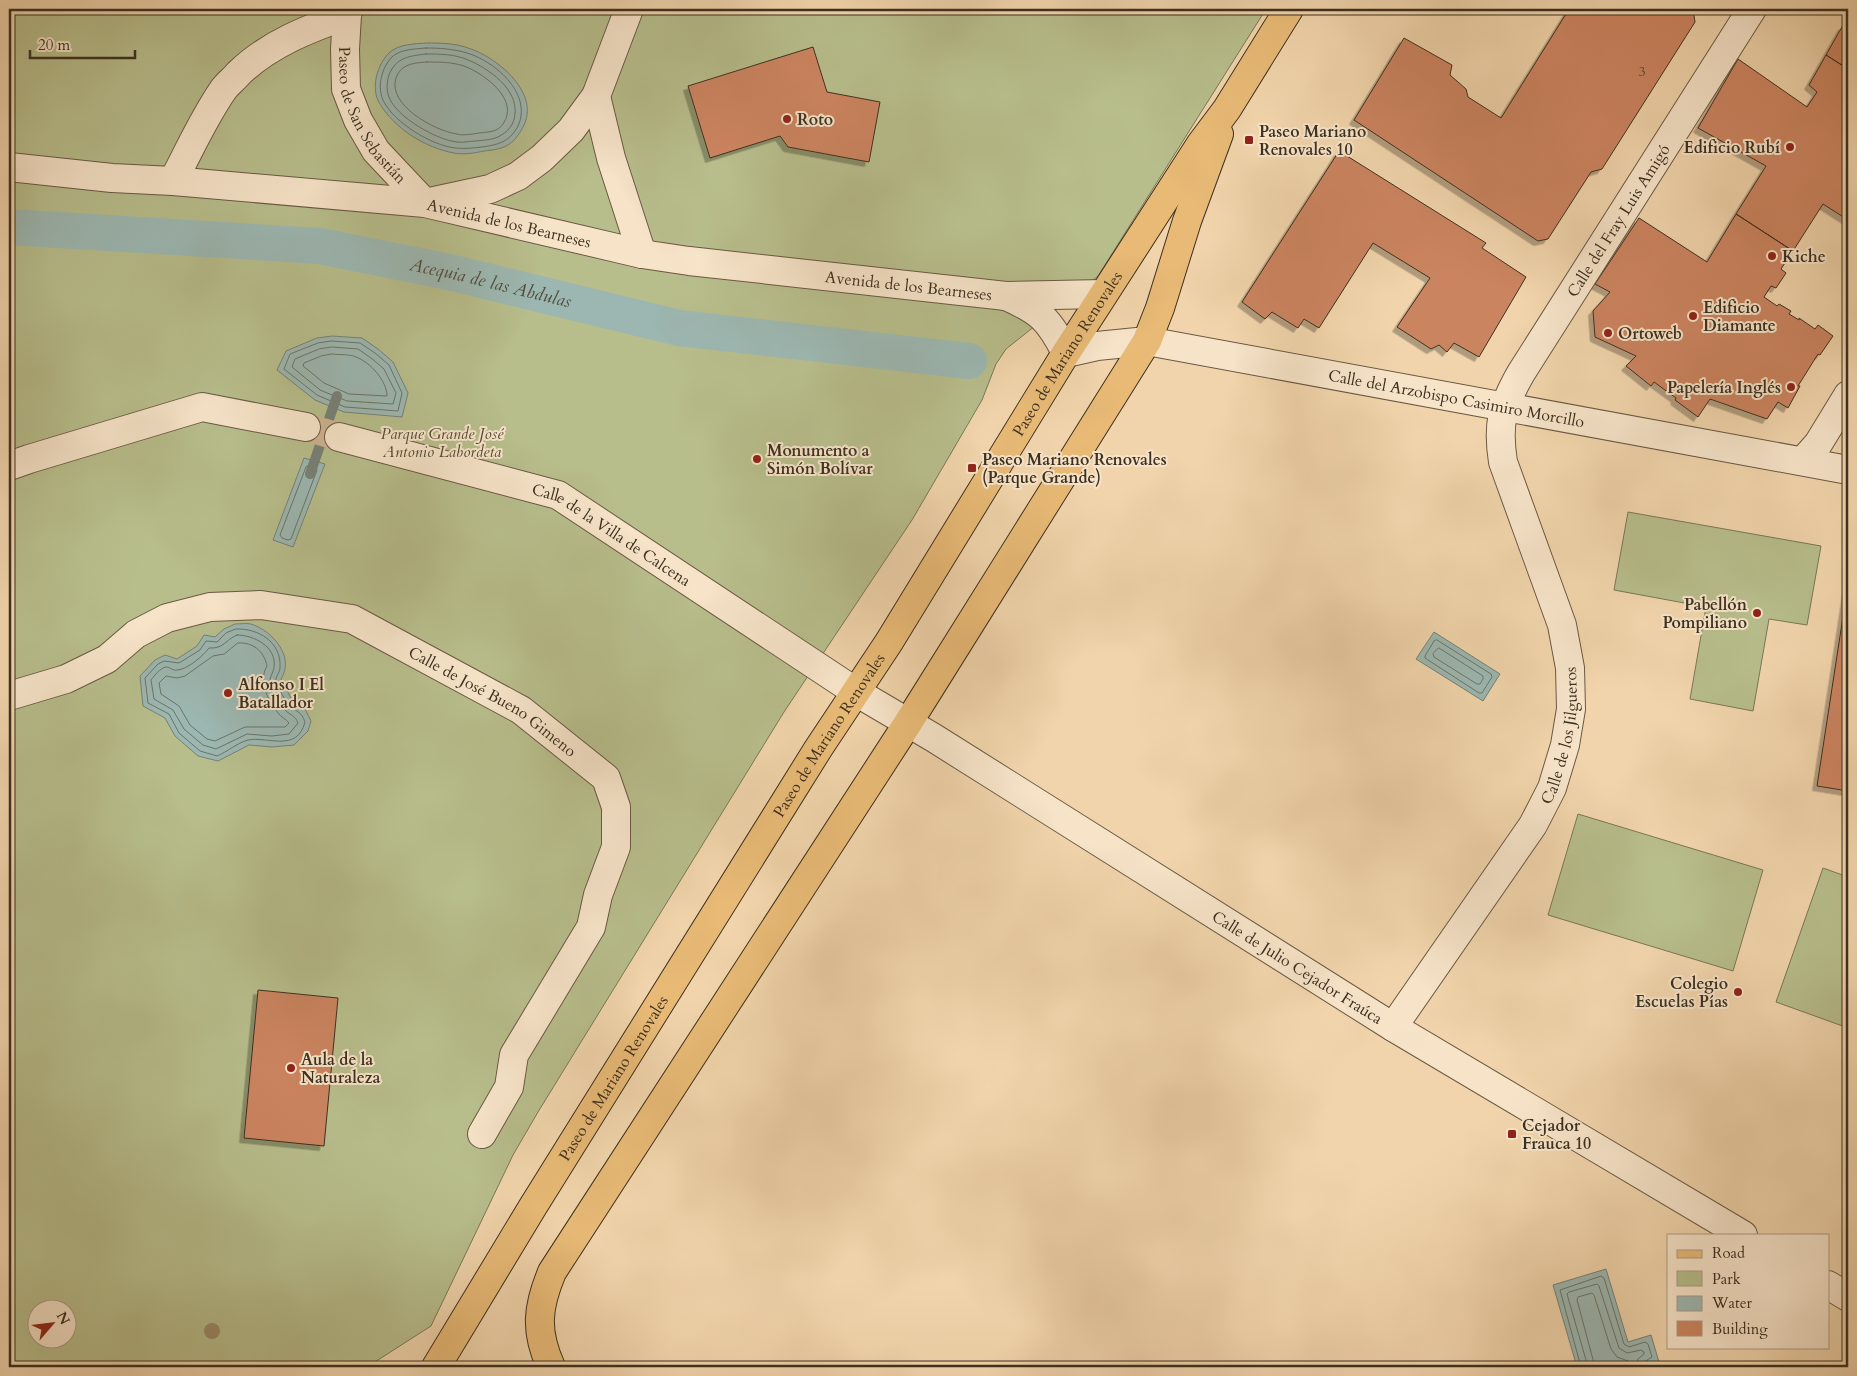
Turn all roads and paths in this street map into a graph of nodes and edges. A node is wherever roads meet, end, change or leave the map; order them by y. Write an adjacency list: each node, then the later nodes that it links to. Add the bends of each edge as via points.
1 (629, 9): 5 (street)
2 (1290, 9): 6 (main road, Paseo de Mariano Renovales)
3 (1752, 9): 16 (street, Calle del Fray Luis Amigó, via 1521,373)
4 (348, 12): 8 (street, Paseo de San Sebastián, via 289,38 252,60 224,88); 9 (street, Paseo de San Sebastián, via 344,49 346,89 358,120 376,151)
5 (596, 96): 9 (street, via 571,130 518,176 490,189); 10 (street, via 610,158)
6 (1227, 109): 11 (main road, Paseo de Mariano Renovales); 13 (main road, Paseo de Mariano Renovales)
7 (9, 167): 8 (street, Avenida de los Bearneses)
8 (173, 182): 9 (street, Avenida de los Bearneses)
9 (425, 203): 10 (street, Avenida de los Bearneses)
10 (642, 254): 12 (street, Avenida de los Bearneses)
11 (1103, 294): 12 (street, Avenida de los Bearneses); 14 (main road, Paseo de Mariano Renovales)
12 (1006, 296): 14 (street, Avenida de los Bearneses, via 1027,305 1044,318)
13 (1147, 341): 14 (street, Calle del Arzobispo Casimiro Morcillo); 16 (street, Calle del Arzobispo Casimiro Morcillo); 24 (main road, Paseo de Mariano Renovales)
14 (1066, 353): 22 (main road, Paseo de Mariano Renovales)
15 (1848, 395): 19 (street, via 1818,444)
16 (1503, 408): 19 (street, Calle del Arzobispo Casimiro Morcillo); 25 (street, Calle de los Jilgueros, via 1500,438 1504,462 1562,625 1570,676 1571,709 1565,745 1552,788 1533,825)
17 (306, 427): 20 (street, via 202,407)
18 (339, 437): 22 (street, Calle de la Villa de Calcena, via 558,495)
19 (1803, 461): 21 (street, Calle del Arzobispo Casimiro Morcillo)
20 (9, 466)
21 (1848, 470)
22 (856, 692): 24 (street, Calle de Julio Cejador Fraúca); 30 (main road, Paseo de Mariano Renovales)
23 (9, 696): 26 (street, Calle de José Bueno Gimeno, via 66,679 99,663 136,634 167,618 210,607 261,605 352,619 521,710 606,778 616,807 616,847 598,895 591,927 514,1055 509,1087)
24 (908, 723): 25 (street, Calle de Julio Cejador Fraúca); 31 (main road, Paseo de Mariano Renovales, via 552,1272 539,1314 544,1353)
25 (1393, 1027): 27 (street, Calle de Julio Cejador Fraúca)
26 (482, 1134)
27 (1741, 1234)
28 (1830, 1286): 29 (street)
29 (1848, 1297)
30 (436, 1367)
31 (550, 1367)

